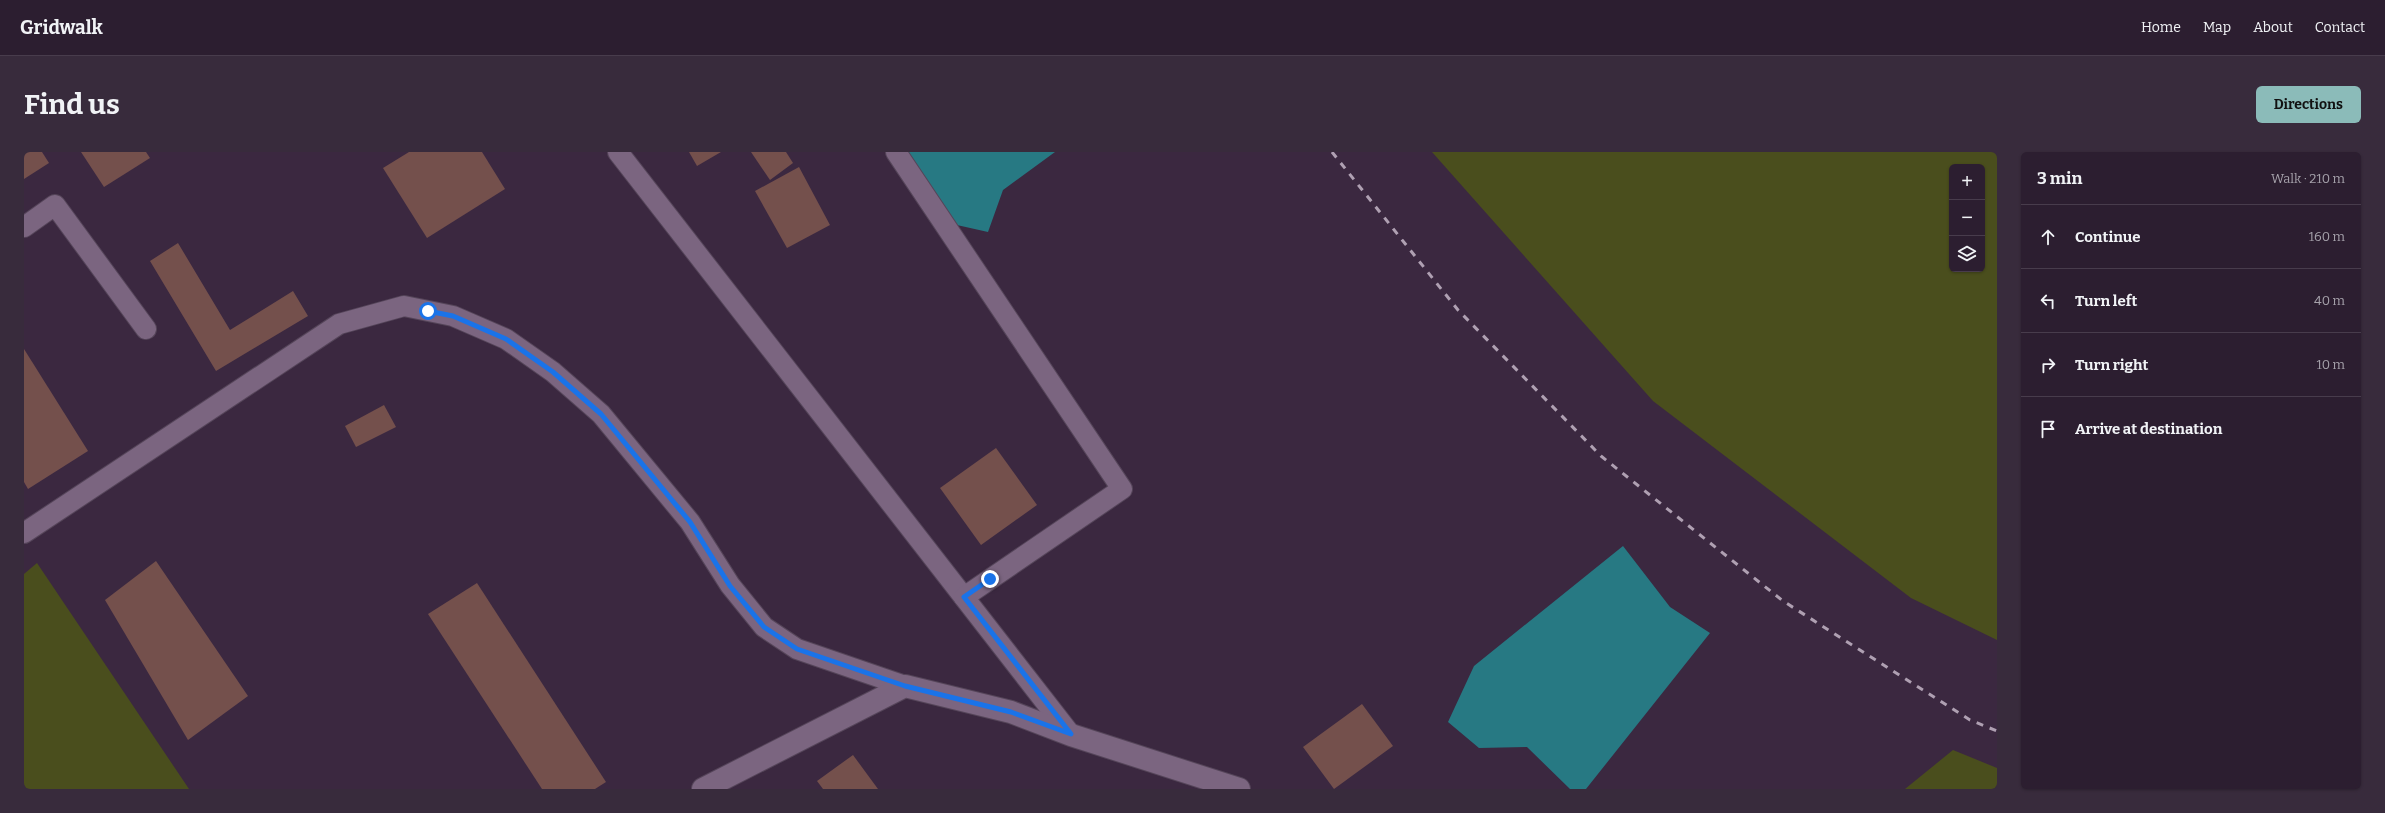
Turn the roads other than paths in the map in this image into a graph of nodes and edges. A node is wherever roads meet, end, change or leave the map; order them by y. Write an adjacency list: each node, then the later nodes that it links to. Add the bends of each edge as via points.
1 (618, 152): 6 (lane)
2 (896, 152): 6 (lane, via 1122,489)
3 (24, 227): 4 (lane, via 56,205)
4 (146, 329)
5 (24, 533): 7 (lane, via 339,324 404,306 453,316 506,339 553,372 601,414 690,522 730,586 764,627 797,649)
6 (964, 597): 8 (lane)
7 (905, 686): 8 (street, via 1011,712); 9 (street)
8 (1071, 734): 10 (street)
9 (703, 789)
10 (1239, 789)

